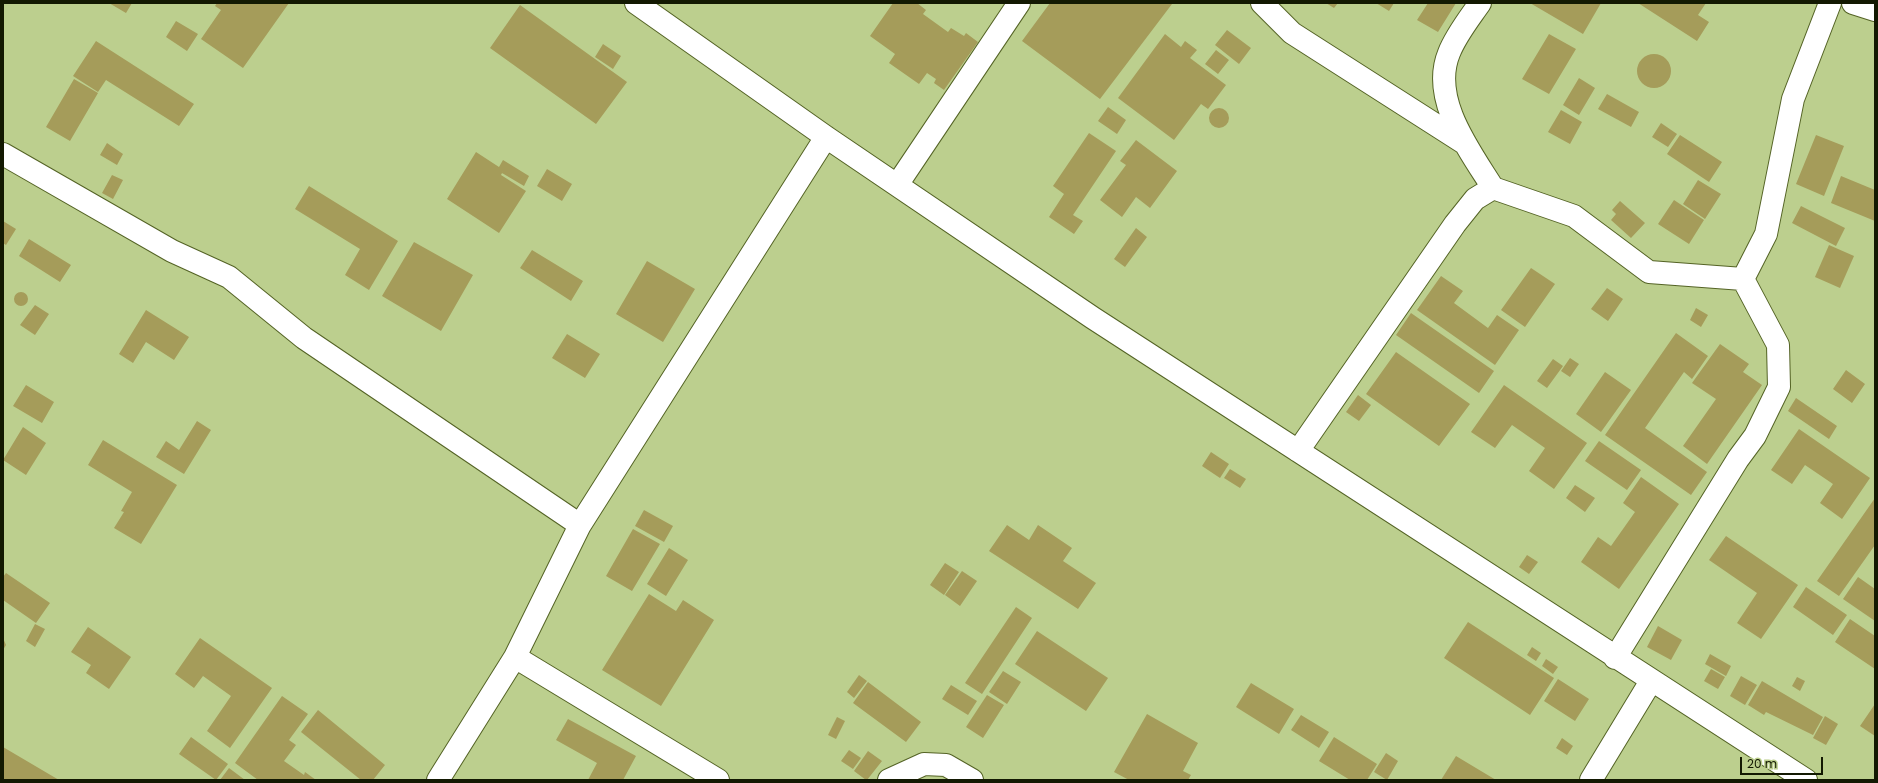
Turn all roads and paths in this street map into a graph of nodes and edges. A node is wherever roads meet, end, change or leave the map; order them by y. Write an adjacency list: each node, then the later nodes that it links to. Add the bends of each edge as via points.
1 (636, 3): 8 (street)
2 (1019, 3): 11 (street)
3 (1262, 3): 9 (street, via 1292,33)
4 (1480, 3): 9 (street, via 1449,53 1444,75 1449,108)
5 (1830, 3): 13 (street, via 1793,99 1766,234)
6 (1853, 3): 7 (street)
7 (1875, 10)
8 (826, 137): 11 (street); 15 (street)
9 (1464, 143): 12 (street)
10 (3, 154): 15 (street, via 172,250 229,277 304,338)
11 (897, 185): 14 (street, via 1093,318)
12 (1493, 188): 13 (street, via 1574,216 1649,272); 14 (street, via 1475,199 1455,224)
13 (1743, 279): 17 (street, via 1778,345 1780,387 1755,436 1738,459)
14 (1298, 451): 17 (street)
15 (580, 525): 16 (street)
16 (515, 657): 19 (street); 20 (street)
17 (1615, 658): 18 (street)
18 (1651, 681): 23 (street); 24 (street)
19 (438, 780)
20 (718, 780)
21 (890, 780): 22 (street, via 924,764 946,765)
22 (972, 780)
23 (1591, 780)
24 (1806, 780)

